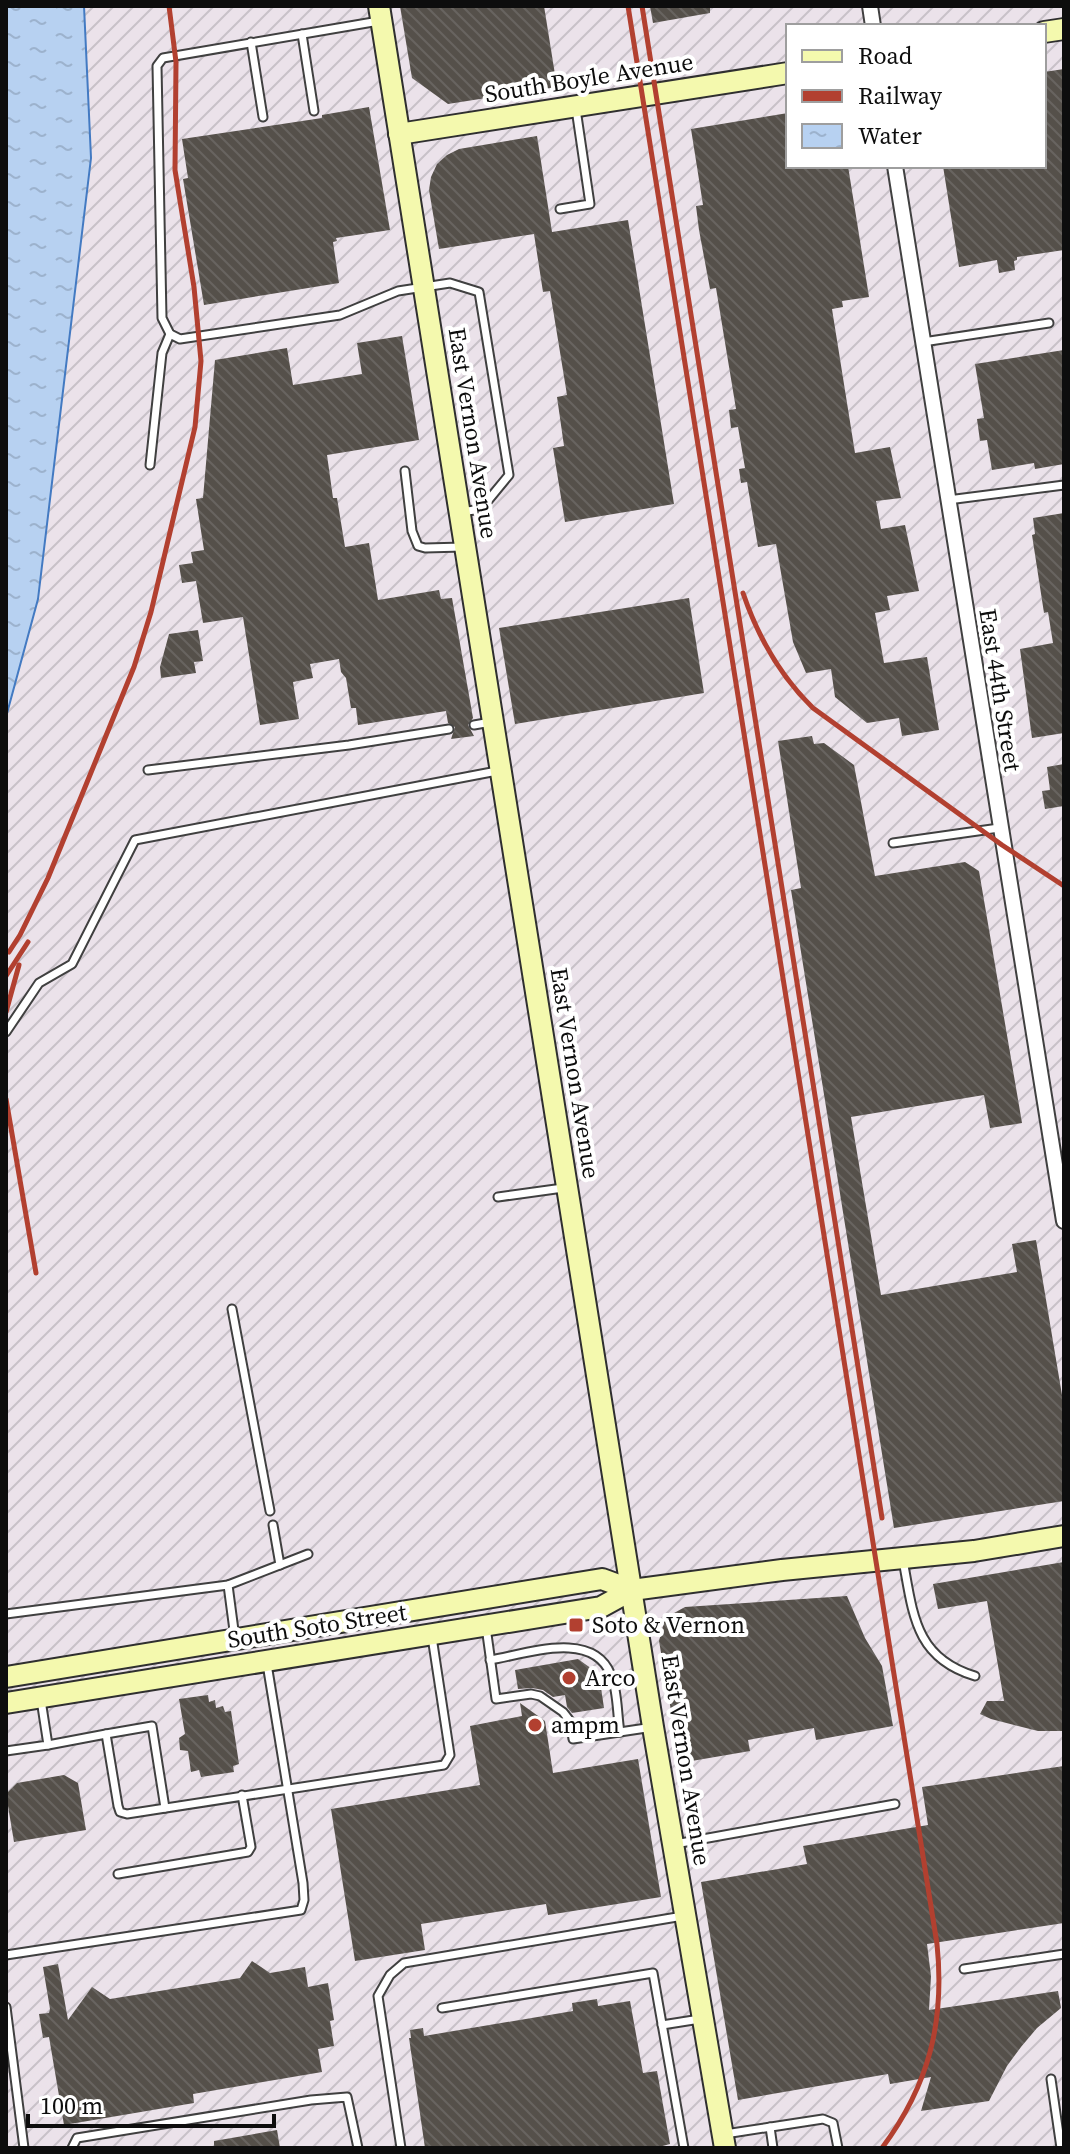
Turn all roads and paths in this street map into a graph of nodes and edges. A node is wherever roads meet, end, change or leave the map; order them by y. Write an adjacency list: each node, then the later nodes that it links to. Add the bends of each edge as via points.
1 (380, 13): 2 (lane); 8 (street, East Vernon Avenue)
2 (302, 34): 3 (lane); 6 (lane)
3 (251, 42): 7 (lane); 13 (lane, via 163,58 157,66 162,318)
4 (786, 73): 5 (street, South Boyle Avenue)
5 (576, 106): 8 (street, South Boyle Avenue); 10 (lane, via 590,204)
6 (314, 111)
7 (263, 117)
8 (399, 134): 11 (street, East Vernon Avenue)
9 (895, 168): 14 (street, East 44th Street)
10 (560, 209)
11 (423, 288): 13 (lane, via 398,291 340,315 180,339); 19 (street, East Vernon Avenue); 19 (lane, via 450,283 479,292 490,353 509,475 481,509)
12 (1049, 323): 14 (lane)
13 (170, 334): 15 (lane, via 162,353)
14 (923, 342): 18 (street, East 44th Street)
15 (150, 465)
16 (405, 471): 20 (lane, via 418,546)
17 (1064, 485): 18 (lane)
18 (948, 500): 24 (street, East 44th Street)
19 (459, 513): 20 (street, East Vernon Avenue)
20 (465, 547): 23 (street, East Vernon Avenue, via 484,723)
21 (449, 729): 22 (lane)
22 (148, 770)
23 (501, 770): 26 (lane, via 135,840 72,964 39,983); 27 (street, East Vernon Avenue)
24 (999, 828): 25 (lane); 29 (street, East 44th Street)
25 (893, 843)
26 (6, 1032)
27 (567, 1187): 28 (lane); 38 (street, East Vernon Avenue)
28 (498, 1197)
29 (1064, 1219)
30 (232, 1309): 31 (lane)
31 (270, 1511)
32 (273, 1525): 36 (lane)
33 (1064, 1536): 35 (street, South Soto Street)
34 (308, 1554): 36 (lane)
35 (902, 1558): 38 (street, South Soto Street); 46 (lane, via 913,1618 924,1642 954,1670)
36 (280, 1565): 37 (lane)
37 (228, 1585): 39 (lane); 43 (lane)
38 (632, 1590): 40 (street, South Soto Street, via 601,1607); 41 (street, South Soto Street, via 602,1579); 50 (street, East Vernon Avenue)
39 (6, 1614)
40 (486, 1625): 42 (street, South Soto Street); 44 (lane)
41 (263, 1634): 43 (street, South Soto Street); 45 (street)
42 (431, 1634): 45 (street, South Soto Street); 55 (lane, via 450,1755 444,1765)
43 (236, 1639): 47 (street, South Soto Street)
44 (490, 1660): 51 (lane, via 496,1699 540,1696 570,1721 573,1739); 51 (lane, via 583,1649 611,1675)
45 (266, 1662): 48 (street, South Soto Street); 55 (lane)
46 (975, 1676)
47 (6, 1677)
48 (40, 1698): 49 (street, South Soto Street); 53 (lane)
49 (6, 1703)
50 (653, 1727): 51 (lane); 59 (street, East Vernon Avenue)
51 (620, 1732)
52 (106, 1734): 53 (lane); 58 (lane, via 120,1812); 58 (lane, via 152,1726)
53 (48, 1745): 54 (lane)
54 (6, 1751)
55 (287, 1788): 56 (lane); 63 (lane, via 303,1883 301,1910)
56 (242, 1795): 58 (lane); 60 (lane, via 248,1852)
57 (895, 1804): 59 (lane)
58 (165, 1808)
59 (673, 1845): 61 (street, East Vernon Avenue)
60 (118, 1874)
61 (685, 1915): 67 (street, East Vernon Avenue); 75 (lane, via 404,1963 378,1996)
62 (1064, 1954): 64 (lane)
63 (6, 1955)
64 (964, 1969)
65 (6, 2007): 72 (lane)
66 (442, 2008): 68 (lane, via 653,1973)
67 (703, 2018): 68 (lane); 71 (street, East Vernon Avenue)
68 (662, 2025): 76 (lane)
69 (1051, 2079): 79 (lane)
70 (770, 2127): 71 (lane); 77 (lane); 78 (lane, via 823,2119 833,2123)
71 (724, 2141)
72 (24, 2148)
73 (72, 2148): 74 (lane, via 77,2138 347,2097)
74 (358, 2148)
75 (401, 2148)
76 (684, 2148)
77 (773, 2148)
78 (838, 2148)
79 (1061, 2148)

